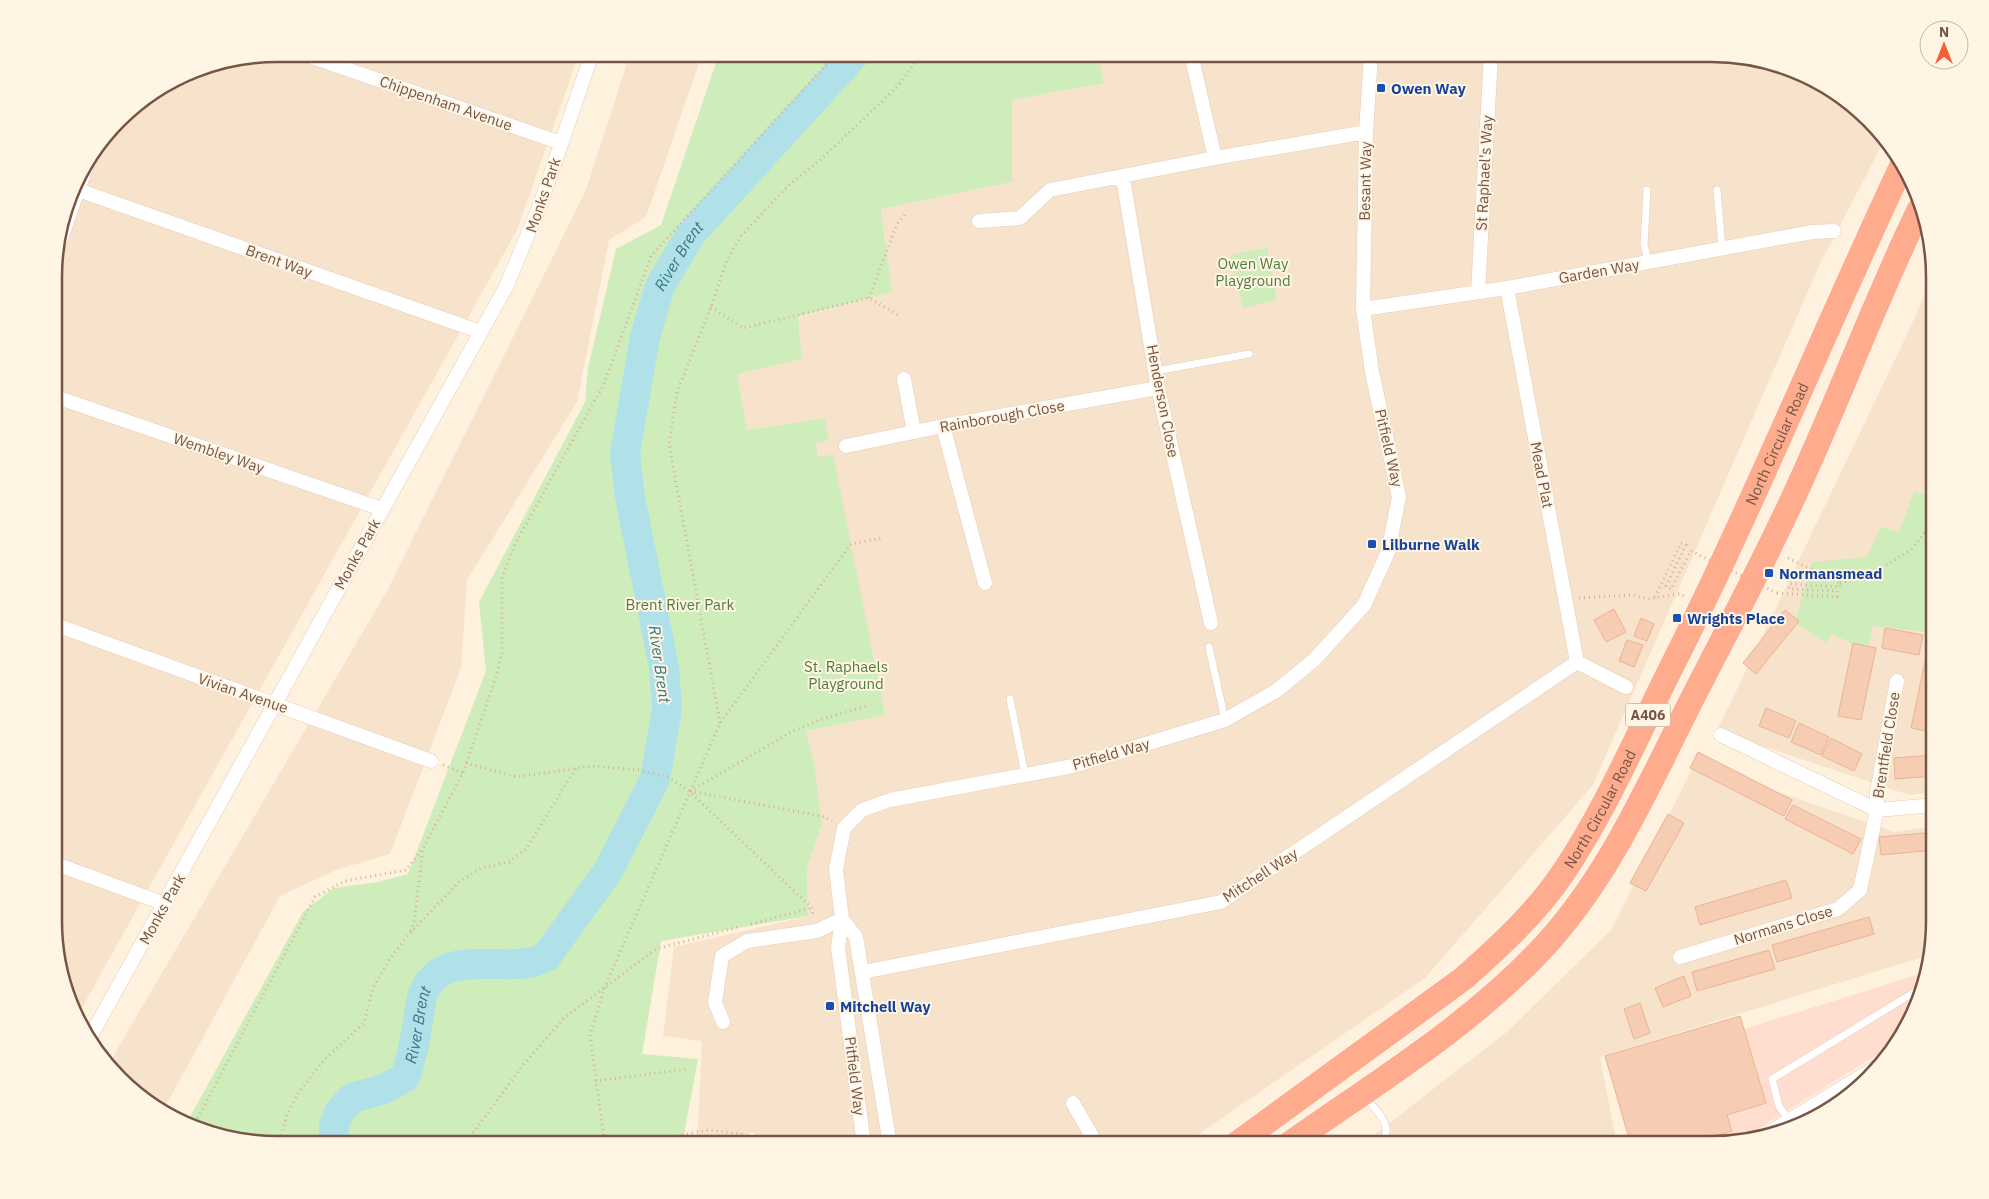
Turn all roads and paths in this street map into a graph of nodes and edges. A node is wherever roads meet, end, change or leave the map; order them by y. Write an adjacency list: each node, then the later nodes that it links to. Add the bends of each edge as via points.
1 (326, 62): 9 (street, Chippenham Avenue)
2 (589, 62): 9 (street, Monks Park)
3 (829, 62): 59 (path, via 651,256 604,384 515,544 502,576 502,653)
4 (915, 62): 25 (path, via 898,86 788,186 742,236 727,260)
5 (1193, 62): 10 (street)
6 (1370, 62): 8 (street, Besant Way)
7 (1491, 62): 23 (street, St Raphael's Way)
8 (1366, 132): 10 (street); 26 (street, Besant Way)
9 (561, 143): 28 (street, Monks Park, via 526,244)
10 (1215, 158): 12 (street)
11 (1899, 173): 94 (highway, North Circular Road / A406, via 1703,605 1605,803 1562,875 1523,922 1464,978)
12 (1123, 178): 18 (street, via 1050,190 1020,218); 30 (street, Henderson Close)
13 (1647, 190): 21 (lane, via 1644,244)
14 (1717, 190): 20 (lane)
15 (81, 191): 28 (street, Brent Way)
16 (907, 212): 24 (path, via 897,224)
17 (1917, 215): 81 (highway, A406, via 1787,512 1648,788 1599,876 1536,955 1493,996)
18 (979, 221)
19 (1834, 231): 20 (street, Garden Way)
20 (1722, 248): 21 (street, Garden Way)
21 (1648, 262): 22 (street, Garden Way)
22 (1507, 288): 23 (street, Garden Way); 45 (street, Mead Plat)
23 (1478, 292): 26 (street, Garden Way)
24 (868, 298): 25 (path, via 743,328); 27 (path)
25 (711, 307): 56 (path, via 677,392 669,444)
26 (1363, 309): 55 (street, Pitfield Way, via 1372,372 1399,496 1388,552 1364,605 1314,660 1276,691)
27 (900, 316)
28 (481, 332): 37 (street, Monks Park)
29 (1248, 354): 30 (lane)
30 (1156, 371): 32 (street, Henderson Close)
31 (904, 379): 35 (street)
32 (1158, 388): 34 (street, Rainborough Close); 46 (street, Henderson Close)
33 (62, 399): 37 (street, Wembley Way)
34 (943, 426): 35 (street, Rainborough Close); 41 (street)
35 (914, 432): 36 (street, Rainborough Close)
36 (846, 446)
37 (382, 508): 53 (street, Monks Park)
38 (1927, 530): 42 (path, via 1911,550 1866,577)
39 (883, 538): 56 (path, via 851,544)
40 (1784, 556): 42 (path)
41 (985, 583)
42 (1840, 583): 44 (path, bridge, via 1840,587 1790,584 1789,589 1837,591 1837,598 1777,593 1691,551 1671,589 1666,586 1686,545 1681,543)
43 (1685, 597): 44 (path, via 1679,594)
44 (1655, 598): 45 (path, via 1632,595)
45 (1566, 599): 49 (street, Mead Plat)
46 (1211, 623)
47 (62, 627): 53 (street, Vivian Avenue)
48 (1209, 646): 55 (lane)
49 (1577, 662): 51 (street); 73 (street, Mitchell Way, via 1221,902)
50 (1897, 680): 65 (street, Brentfield Close, via 1877,792)
51 (1626, 687)
52 (1010, 699): 62 (lane)
53 (275, 704): 58 (street, Vivian Avenue); 69 (street, Monks Park)
54 (867, 706): 63 (path, via 795,730)
55 (1225, 720): 62 (street, Pitfield Way, via 1074,766)
56 (720, 724): 63 (path)
57 (1721, 736): 65 (street)
58 (431, 761): 61 (path)
59 (466, 763): 60 (path, via 516,777); 61 (path)
60 (576, 768): 63 (path, via 592,766 645,772 668,777); 71 (path, via 526,849 509,862 481,868 459,882)
61 (463, 772): 67 (path)
62 (1025, 775): 66 (street, Pitfield Way, via 890,800 862,810)
63 (689, 791): 66 (path, via 825,817); 74 (path); 74 (path, via 812,908 656,949)
64 (1927, 806): 65 (street)
65 (1877, 810): 72 (street, Normans Close, via 1860,890 1838,909)
66 (844, 828): 70 (street, Pitfield Way, via 836,869)
67 (423, 848): 71 (path, via 414,923); 83 (path, via 406,870 345,881 315,897)
68 (62, 866): 69 (street)
69 (165, 904): 77 (street, Monks Park)
70 (842, 920): 73 (street, Pitfield Way, via 856,937); 76 (street, via 817,931 747,941 722,956 714,1002); 91 (street, Pitfield Way, via 838,947)
71 (409, 934): 86 (path, via 373,988 364,1023 325,1059 299,1092 287,1114)
72 (1680, 957)
73 (863, 972): 92 (street, Pitfield Way)
74 (604, 990): 80 (path, via 590,1035); 87 (path, via 564,1018 524,1064)
75 (1915, 992): 85 (lane, via 1772,1079 1779,1106)
76 (723, 1022)
77 (93, 1032)
78 (688, 1069): 80 (path)
79 (1858, 1079): 84 (street)
80 (596, 1081): 88 (path)
81 (1362, 1092): 95 (highway, A406); 96 (lane, via 1383,1119)
82 (1073, 1103): 93 (street)
83 (196, 1121)
84 (1792, 1121)
85 (1790, 1122)
86 (281, 1136)
87 (471, 1136)
88 (604, 1136)
89 (677, 1136): 90 (path, via 709,1130)
90 (752, 1136)
91 (863, 1136)
92 (889, 1136)
93 (1089, 1136)
94 (1247, 1136)
95 (1301, 1136)
96 (1386, 1136)

